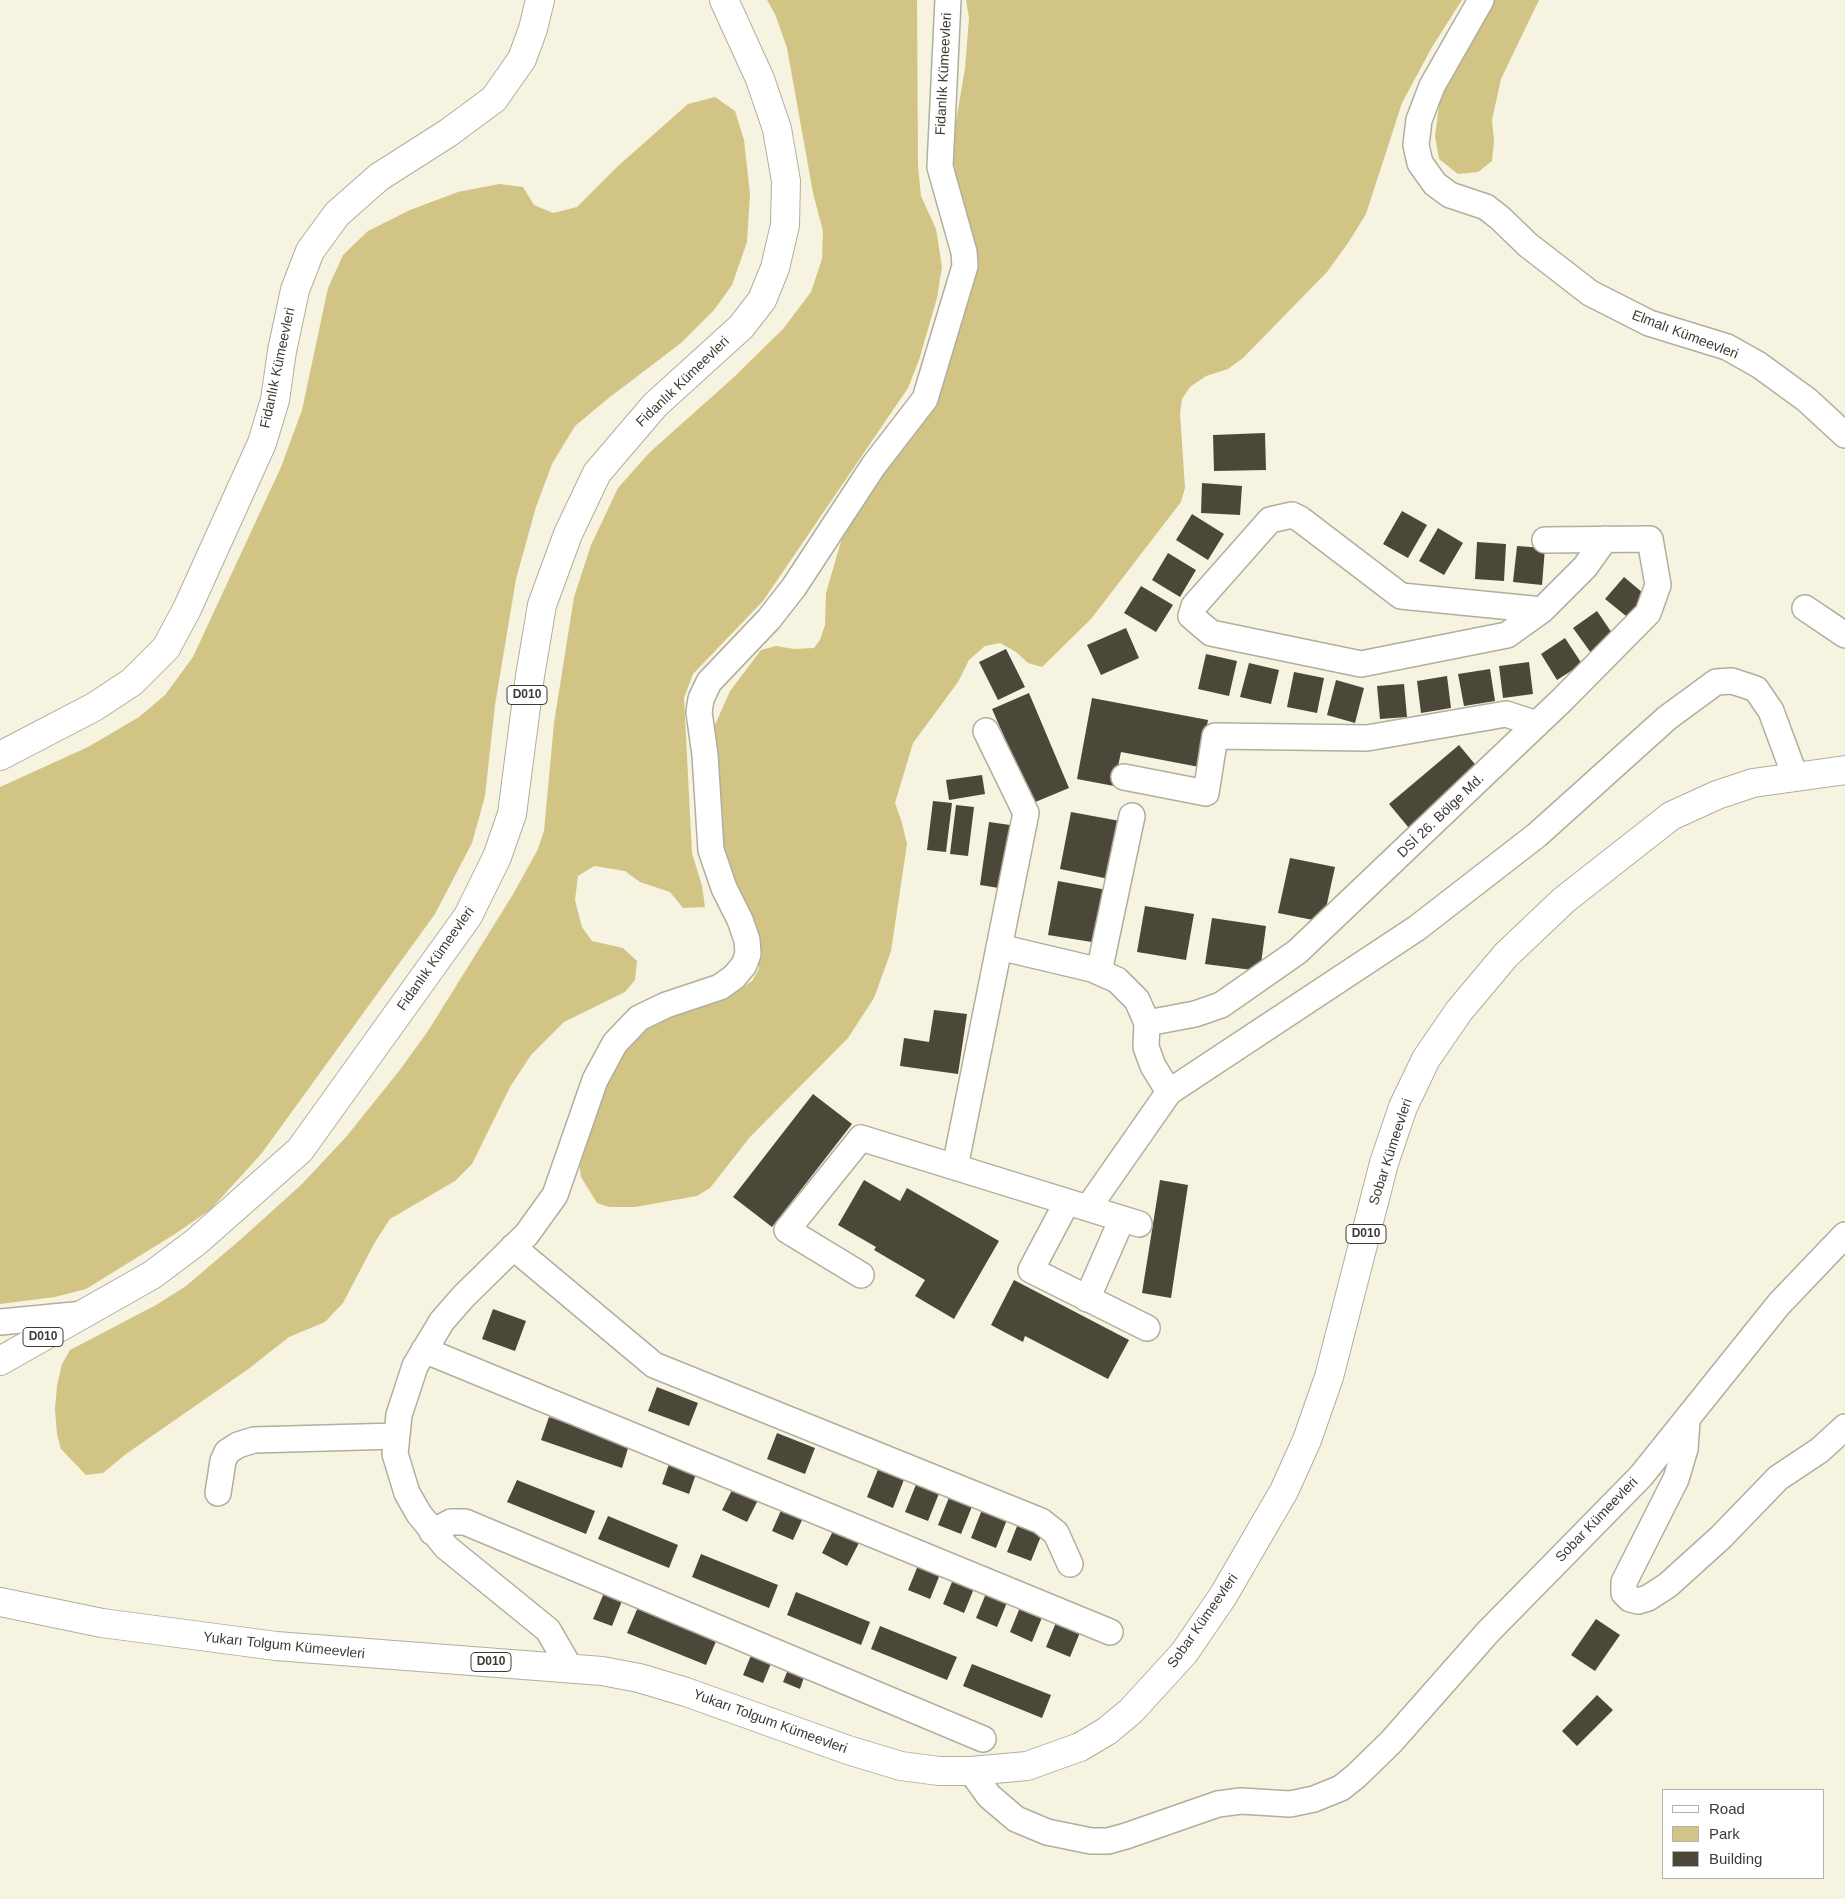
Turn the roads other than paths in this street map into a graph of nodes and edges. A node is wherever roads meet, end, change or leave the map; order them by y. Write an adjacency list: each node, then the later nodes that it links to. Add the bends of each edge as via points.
1 (540, 0): 13 (main road, Fidanlık Kümeevleri, via 522,59 494,99 448,134 379,177 337,214 310,251 295,290 275,400 262,443 166,648 132,682 94,708)
2 (724, 0): 28 (main road, Fidanlık Kümeevleri / D010, via 760,79 777,129 786,181 785,225 775,268 762,300 741,327 655,405 597,473 568,534 542,605 512,814 497,856 468,916 300,1150 196,1242 152,1275)
3 (948, 0): 25 (street, Fidanlık Kümeevleri, via 940,167 965,266 925,398 874,465 794,587 769,619 709,682 701,699 699,712 706,755 711,850 724,888 740,920 748,954 734,977 720,987 639,1018 615,1043 595,1080 555,1195)
4 (1482, 0): 5 (street, Elmalı Kümeevleri, via 1432,86 1419,120 1416,144 1420,164 1435,184 1450,195 1486,207 1528,245 1590,293 1649,323 1726,347 1759,365 1807,400)
5 (1845, 435)
6 (1605, 539): 7 (street); 9 (street, via 1585,568); 11 (street, DSİ 26. Bölge Md., via 1650,539 1658,585 1648,613)
7 (1545, 540)
8 (1805, 608): 10 (street)
9 (1542, 610): 9 (street, via 1507,636 1361,664 1210,633 1191,616 1194,606 1270,520 1292,515 1401,596)
10 (1845, 635)
11 (1537, 724): 16 (street, via 1506,714 1367,738 1215,736 1206,793); 20 (street, DSİ 26. Bölge Md., via 1297,952 1221,1004 1195,1014)
12 (986, 730): 18 (street, via 1026,812)
13 (0, 756)
14 (1845, 770): 15 (main road, Sobar Kümeevleri / D010)
15 (1795, 776): 21 (street, via 1770,711 1756,689 1732,681 1716,682 1667,718 1537,835 1417,928); 43 (main road, Sobar Kümeevleri / D010, via 1753,783 1716,795 1671,816 1564,900 1506,955 1459,1011 1426,1059 1403,1107 1384,1163 1329,1377 1307,1440 1284,1491 1223,1596 1184,1653 1154,1688 1107,1731 1080,1747 1027,1766)
16 (1124, 777)
17 (1132, 816): 19 (street)
18 (999, 947): 19 (street); 22 (street)
19 (1098, 972): 20 (street, via 1118,980 1137,1000)
20 (1147, 1023): 21 (street, via 1146,1047)
21 (1169, 1092): 23 (street)
22 (955, 1167): 23 (street); 26 (street, via 861,1138 787,1230)
23 (1078, 1205): 27 (street, via 1130,1221); 27 (street, via 1031,1270)
24 (1845, 1235): 33 (street, Sobar Kümeevleri, via 1779,1304)
25 (514, 1248): 31 (street, via 463,1297 442,1321); 38 (street, via 654,1365 1041,1521 1056,1533)
26 (862, 1275)
27 (1088, 1298): 30 (street)
28 (86, 1314): 29 (street); 32 (main road, D010)
29 (0, 1322)
30 (1146, 1328)
31 (424, 1350): 35 (street, via 406,1390); 40 (street)
32 (0, 1361)
33 (1687, 1421): 34 (street, via 1676,1479 1624,1582 1624,1593 1630,1600 1648,1598 1668,1585 1721,1537 1778,1478 1820,1450); 43 (street, Sobar Kümeevleri, via 1641,1476 1451,1672 1391,1742 1340,1788 1314,1799 1290,1804 1241,1801 1218,1804 1126,1836 1091,1841 1047,1832 1016,1819 989,1796)
34 (1845, 1427)
35 (396, 1436): 36 (street, via 280,1438 246,1442 227,1452); 37 (street, via 395,1454 407,1492)
36 (218, 1493)
37 (432, 1532): 41 (street, via 446,1548 548,1630); 42 (street, via 451,1522 465,1522)
38 (1070, 1564)
39 (0, 1602): 41 (main road, Yukarı Tolgum Kümeevleri / D010, via 102,1623 276,1646)
40 (1110, 1632)
41 (570, 1668): 43 (main road, Yukarı Tolgum Kümeevleri / D010, via 602,1671 667,1686 901,1766)
42 (983, 1739)
43 (971, 1771)

